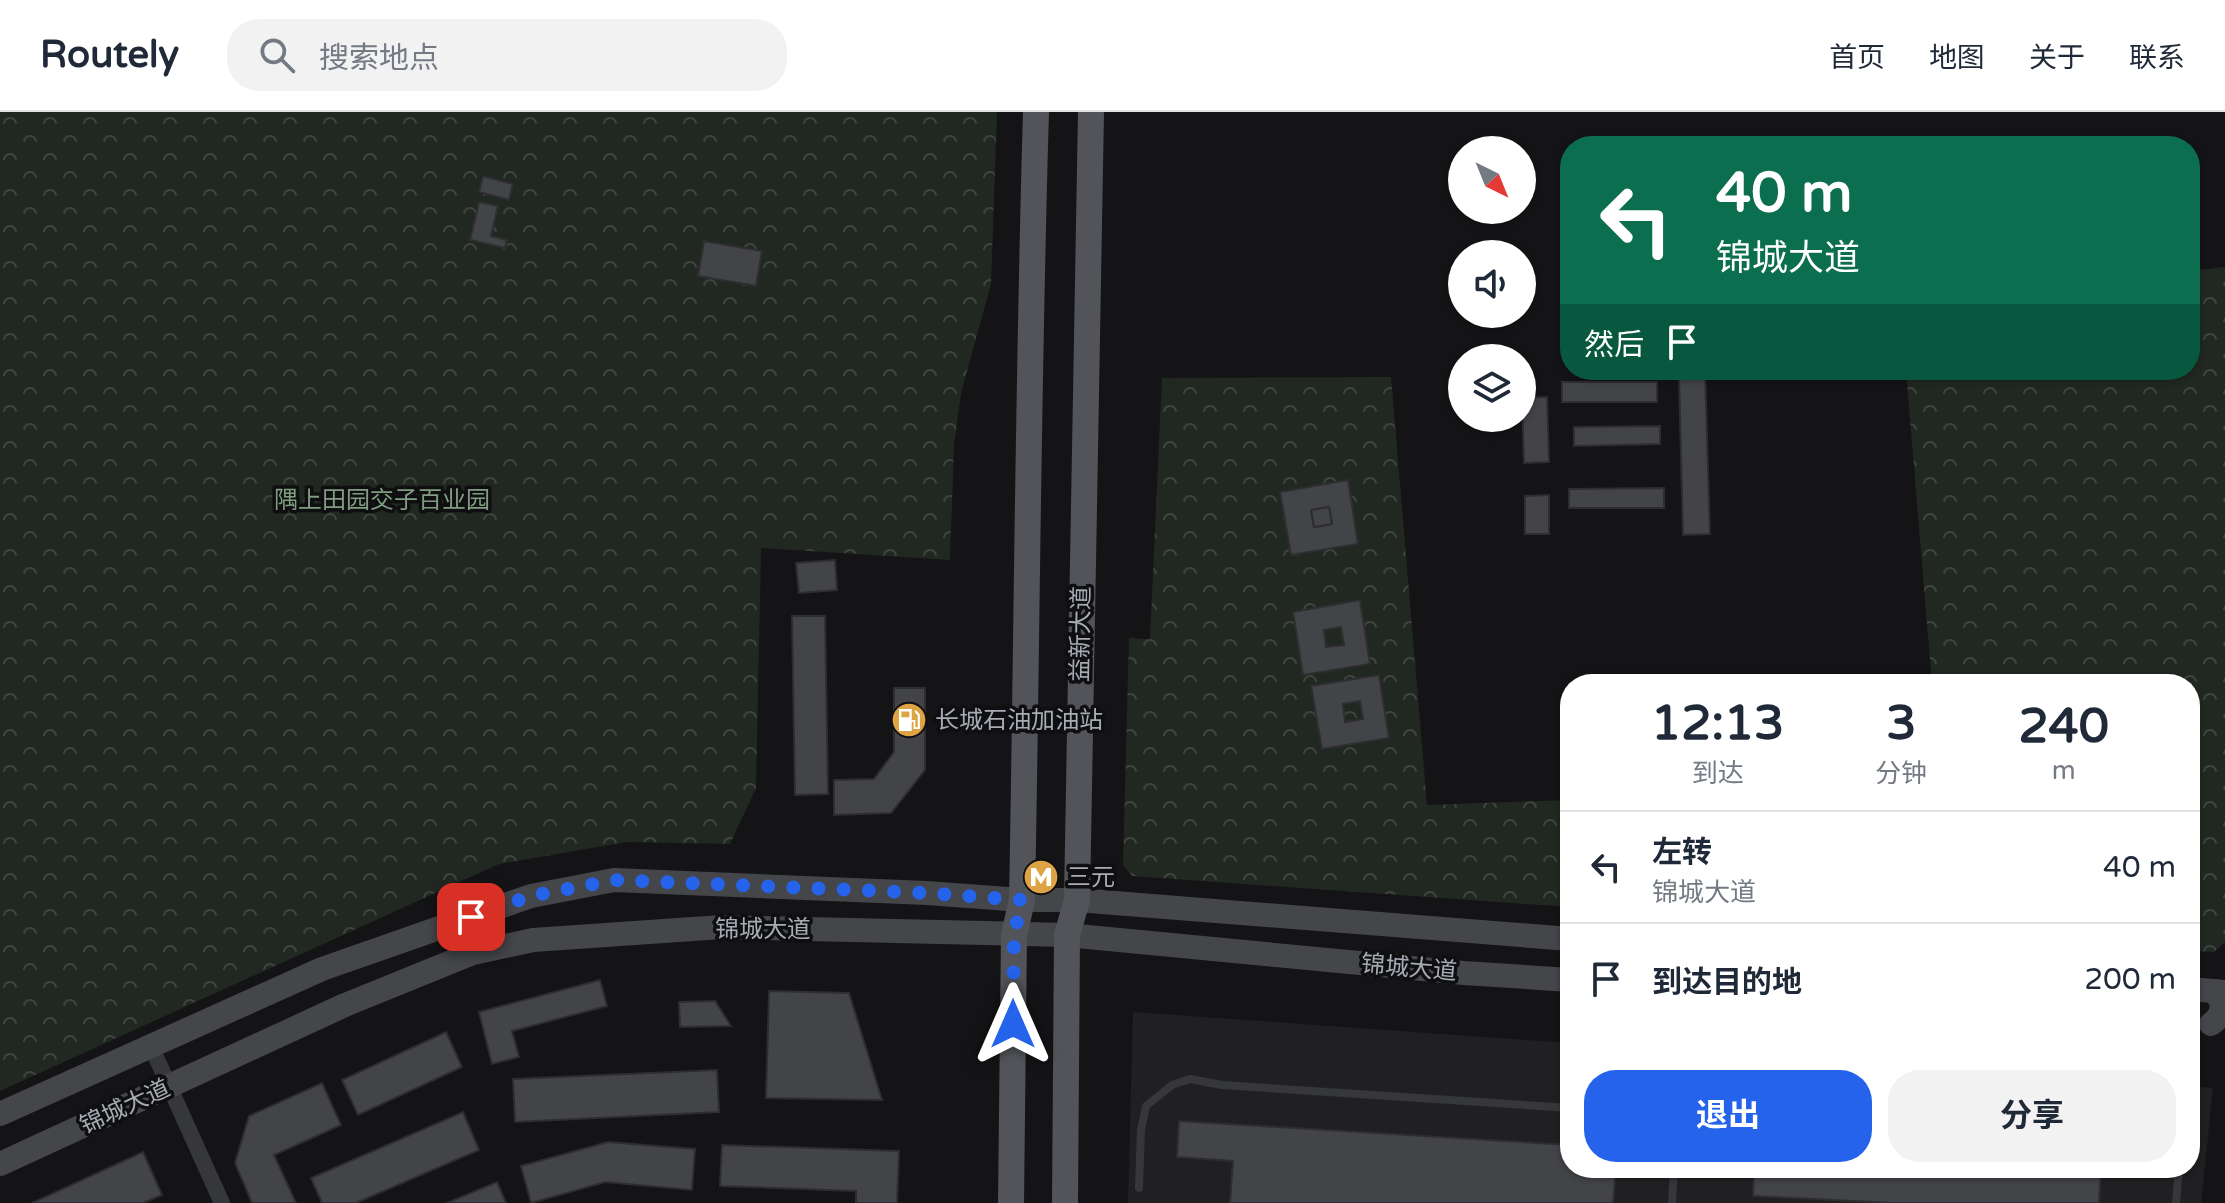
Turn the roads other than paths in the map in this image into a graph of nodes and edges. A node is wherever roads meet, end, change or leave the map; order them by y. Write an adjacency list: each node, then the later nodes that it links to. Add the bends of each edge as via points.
1 (1036, 112): 3 (main road)
2 (1091, 112): 4 (main road, 益新大道)
3 (1022, 900): 4 (main road, 锦城大道); 5 (main road); 11 (main road, 锦城大道, via 614,880 531,896 322,969)
4 (1077, 900): 6 (main road, 益新大道); 7 (main road, 锦城大道)
5 (1014, 935): 6 (main road, 锦城大道); 12 (main road, 锦城大道, via 722,927 533,940 473,953 416,976); 20 (main road)
6 (1067, 935): 8 (main road, 锦城大道); 21 (main road, 益新大道)
7 (1560, 938)
8 (1560, 979)
9 (2210, 991): 10 (main road, via 2222,1003 2222,1012)
10 (2209, 1024)
11 (151, 1046): 12 (street); 14 (main road, 锦城大道)
12 (171, 1087): 15 (main road, 锦城大道); 19 (street)
13 (1560, 1107): 18 (lane, via 1190,1079 1172,1085 1146,1106)
14 (0, 1114)
15 (0, 1164)
16 (1673, 1178): 22 (lane)
17 (2178, 1178): 23 (lane)
18 (1139, 1188)
19 (222, 1203)
20 (1011, 1203)
21 (1065, 1203)
22 (1672, 1203)
23 (2176, 1203)

